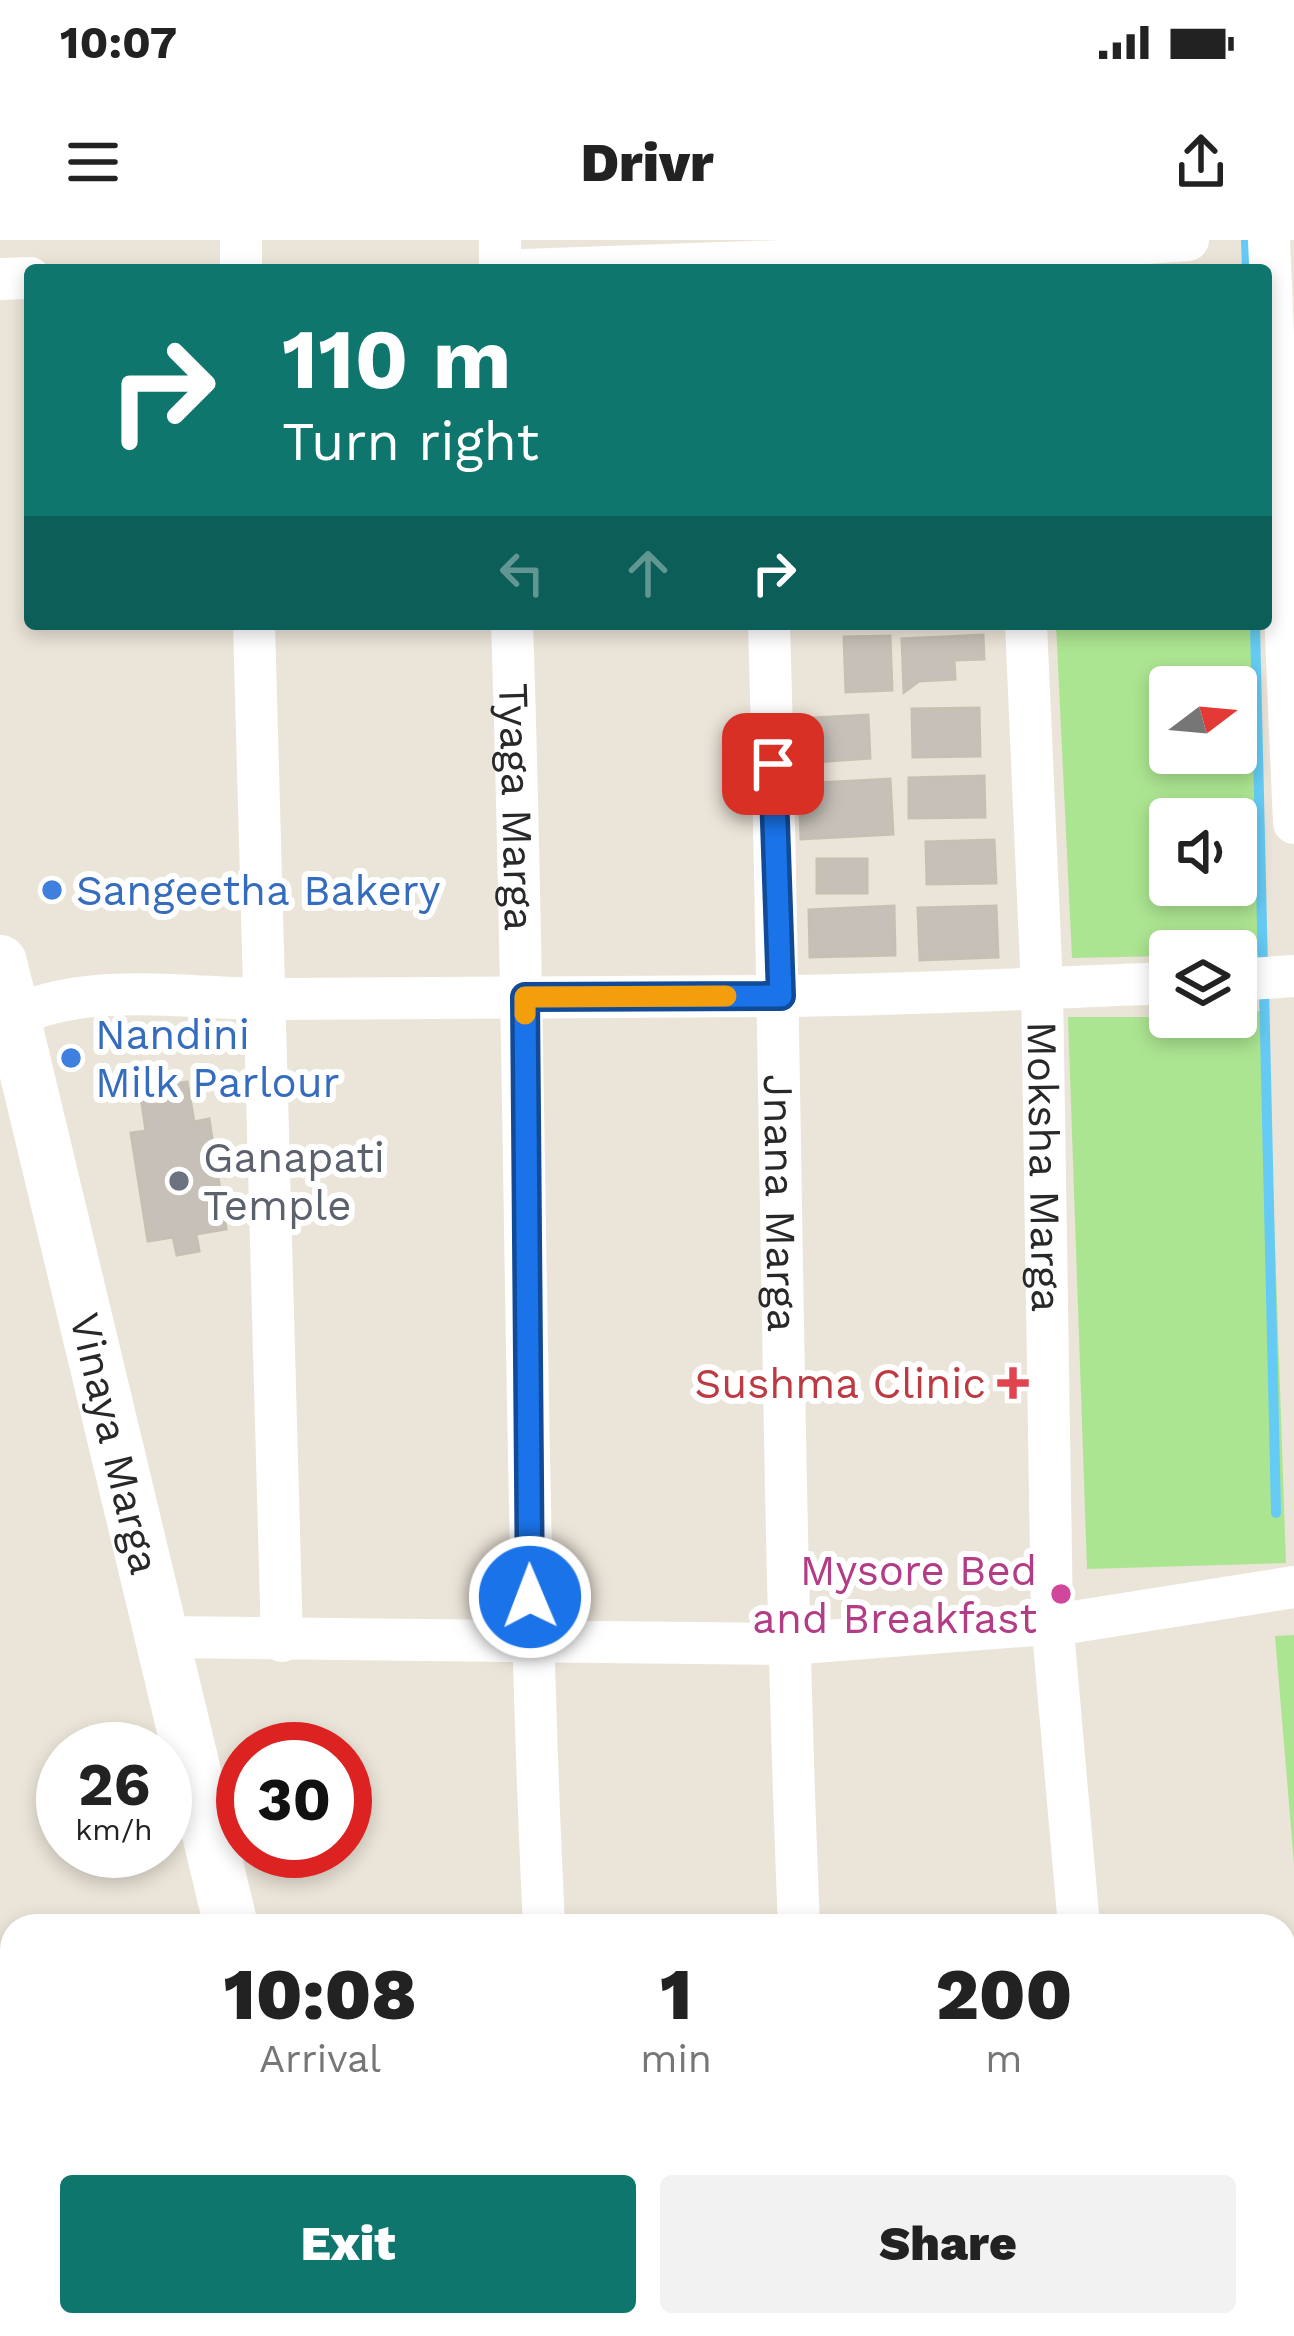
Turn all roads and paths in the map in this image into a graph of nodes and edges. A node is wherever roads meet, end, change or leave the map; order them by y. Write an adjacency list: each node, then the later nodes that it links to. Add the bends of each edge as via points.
1 (1188, 240): 2 (street)
2 (1009, 254): 3 (street)
3 (758, 257): 4 (street)
4 (631, 264)
5 (1272, 310): 10 (street)
6 (254, 630): 16 (street)
7 (512, 630): 15 (street, Tyaga Marga)
8 (769, 630): 14 (street, Jnana Marga)
9 (1026, 630): 13 (street, Moksha Marga)
10 (1294, 823)
11 (0, 962): 17 (street, Vinaya Marga)
12 (1149, 984): 13 (street)
13 (1042, 988): 14 (street); 19 (street, Moksha Marga)
14 (781, 996): 15 (street); 23 (street, Jnana Marga)
15 (525, 997): 16 (street); 22 (street, Tyaga Marga)
16 (268, 999): 17 (street, via 136,993); 21 (street)
17 (7, 1019): 20 (street, Vinaya Marga)
18 (1294, 1587): 19 (street)
19 (1052, 1620): 23 (street); 27 (street, Moksha Marga)
20 (159, 1637): 21 (street); 24 (street, Vinaya Marga)
21 (282, 1641): 22 (street)
22 (531, 1643): 23 (street); 25 (street, Tyaga Marga)
23 (788, 1644): 26 (street, Jnana Marga)
24 (227, 1914)
25 (543, 1914)
26 (799, 1914)
27 (1077, 1914)

